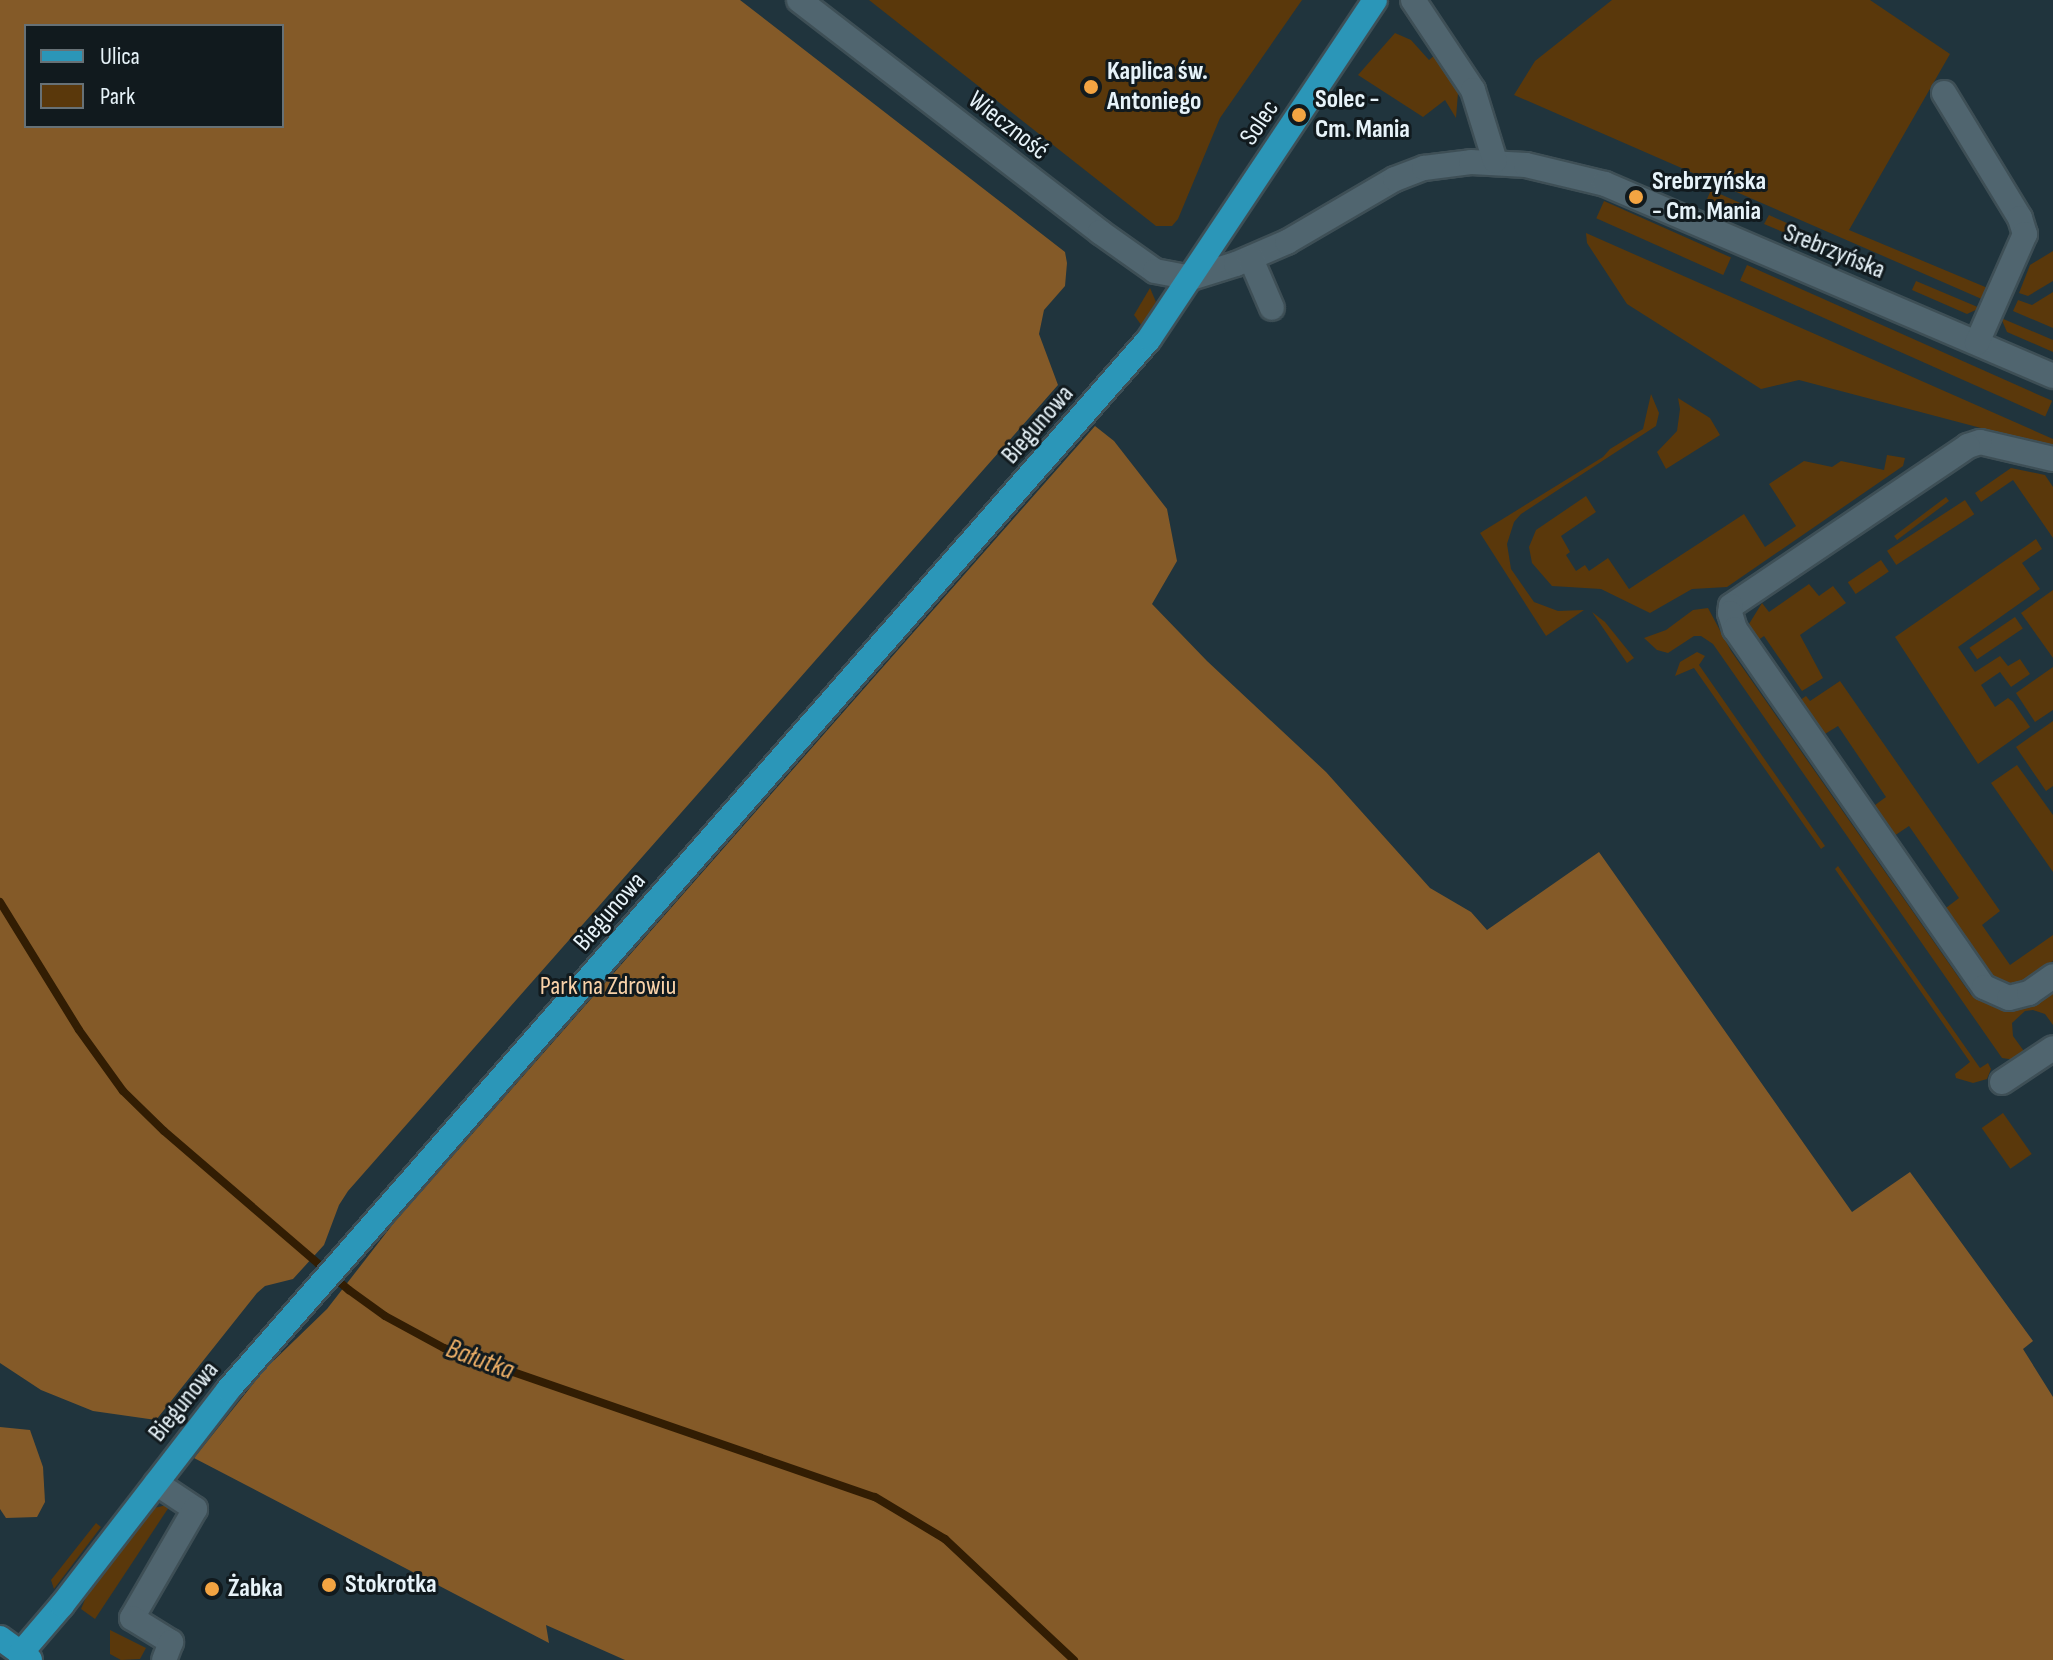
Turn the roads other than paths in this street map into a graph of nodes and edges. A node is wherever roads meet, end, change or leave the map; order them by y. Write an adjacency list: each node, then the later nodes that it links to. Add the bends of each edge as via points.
1 (799, 0): 7 (street, Wieczność, via 1132,256 1155,271)
2 (1375, 0): 7 (main road, Solec)
3 (1413, 0): 5 (street, via 1473,90)
4 (1944, 93): 9 (street, via 2025,234)
5 (1495, 161): 6 (street, Srebrzyńska, via 1409,173); 9 (street, Srebrzyńska, via 1605,184)
6 (1251, 259): 7 (street, Srebrzyńska); 8 (street)
7 (1191, 278): 15 (main road, Biegunowa, via 1126,367 228,1390)
8 (1272, 308)
9 (1977, 343): 10 (street, Srebrzyńska)
10 (2053, 376)
11 (2053, 459): 12 (street, via 1980,442 1968,446 1731,606 1730,613 1735,629 1984,987 2009,998 2029,993)
12 (2053, 976)
13 (2053, 1048): 14 (street)
14 (2002, 1082)
15 (156, 1483): 17 (main road, Biegunowa); 18 (street, via 195,1509 132,1618 171,1642)
16 (0, 1638): 17 (main road)
17 (21, 1658)
18 (164, 1660)

